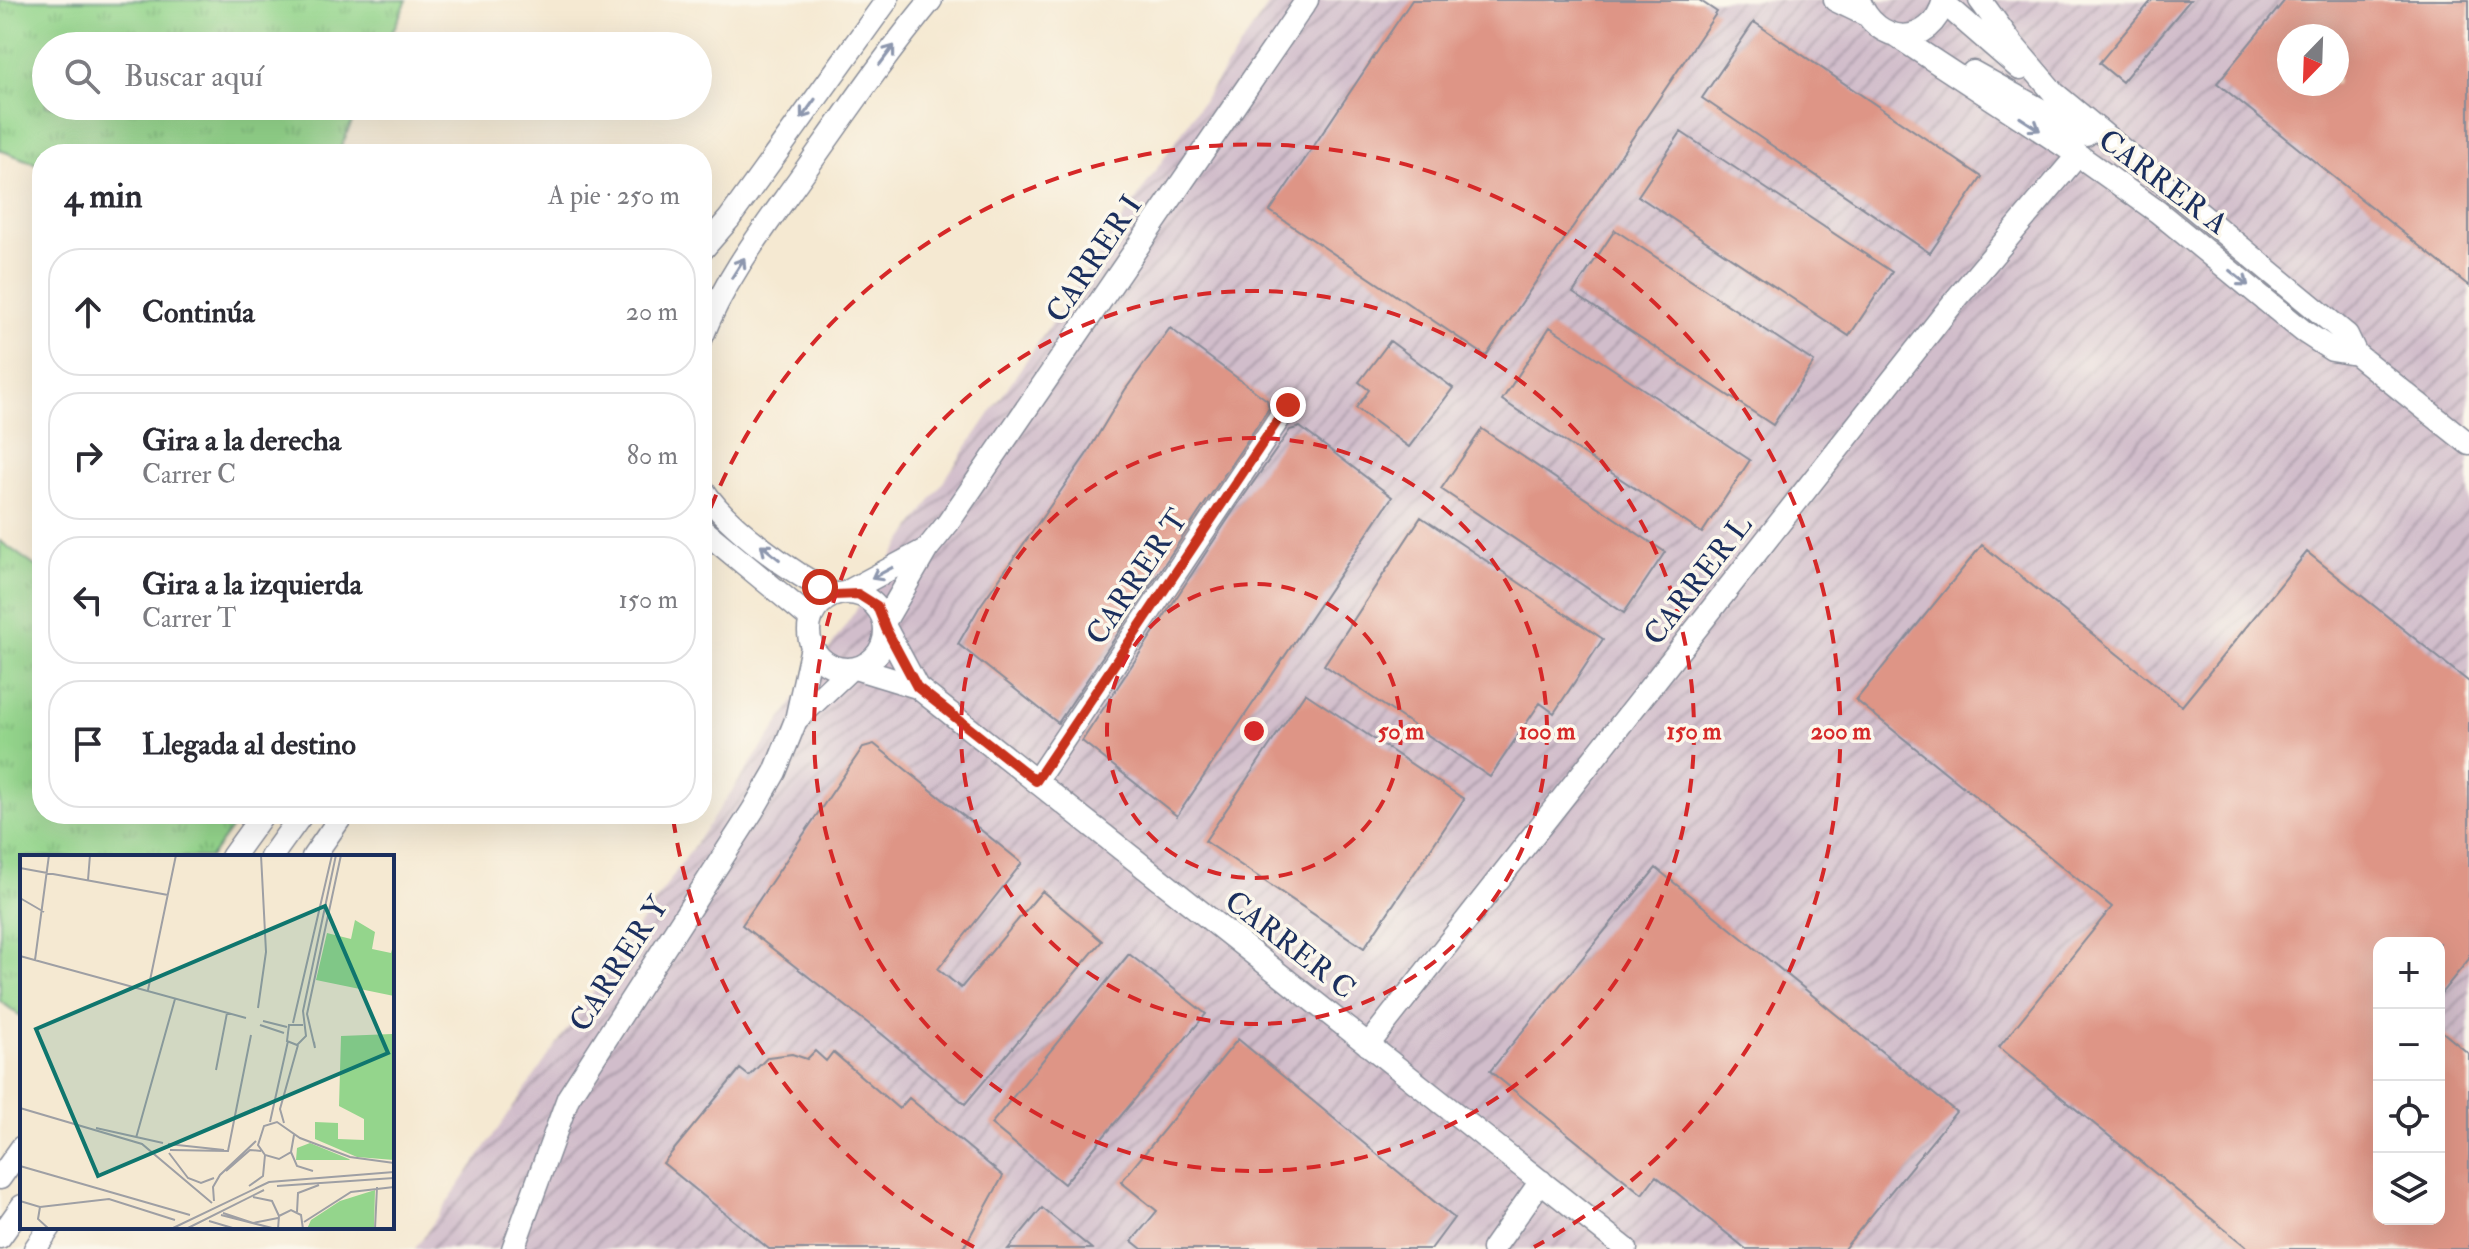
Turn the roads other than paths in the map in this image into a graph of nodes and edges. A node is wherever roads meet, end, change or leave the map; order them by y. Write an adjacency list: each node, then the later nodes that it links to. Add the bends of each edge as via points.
1 (887, 0): 13 (street, one-way to 13)
2 (931, 0): 14 (street, one-way to 2, via 888,52)
3 (1307, 0): 20 (street, CARRER I)
4 (1835, 0): 7 (street)
5 (1980, 0): 10 (street)
6 (1944, 2): 8 (street, via 1926,28); 10 (street, via 2017,67)
7 (1862, 7): 8 (street, CARRER A, via 1872,24)
8 (1895, 35): 9 (street, CARRER A)
9 (1932, 57): 11 (street, CARRER A, via 2022,97 2115,155); 12 (street, CARRER A, one-way to 12)
10 (2049, 86): 11 (street, CARRER A)
11 (2124, 152): 15 (street, CARRER A, via 2347,335)
12 (2078, 155): 15 (street, CARRER A, one-way to 15, via 2158,212 2303,331 2332,350); 35 (street, CARRER L, via 1957,298)
13 (712, 239)
14 (712, 312)
15 (2356, 354): 17 (street, CARRER A)
16 (1288, 405): 28 (street, CARRER T)
17 (2469, 444)
18 (712, 500): 21 (street, one-way to 18, via 786,566)
19 (712, 537): 22 (street)
20 (927, 549): 21 (street, CARRER I, one-way to 21); 23 (street, CARRER I)
21 (840, 594): 22 (street, via 817,607); 23 (street, via 867,598)
22 (811, 619): 24 (street)
23 (885, 625): 25 (street, via 881,651); 26 (street, CARRER C)
24 (812, 647): 25 (street, via 835,668); 27 (street, CARRER Y)
25 (853, 669): 26 (street, CARRER C); 27 (street, CARRER Y)
26 (917, 687): 28 (street, CARRER C)
27 (796, 720): 43 (street, CARRER Y, via 753,810 568,1098)
28 (1036, 781): 35 (street, CARRER C)
29 (256, 824): 32 (street)
30 (295, 824): 33 (street)
31 (336, 824): 34 (street)
32 (233, 855)
33 (272, 855)
34 (314, 855)
35 (1368, 1045): 38 (street, CARRER C)
36 (20, 1150): 37 (street)
37 (0, 1178)
38 (1541, 1181): 44 (street); 45 (street, CARRER C)
39 (20, 1209): 41 (street)
40 (49, 1229): 42 (street)
41 (0, 1237)
42 (35, 1249)
43 (513, 1249)
44 (1493, 1249)
45 (1626, 1249)

